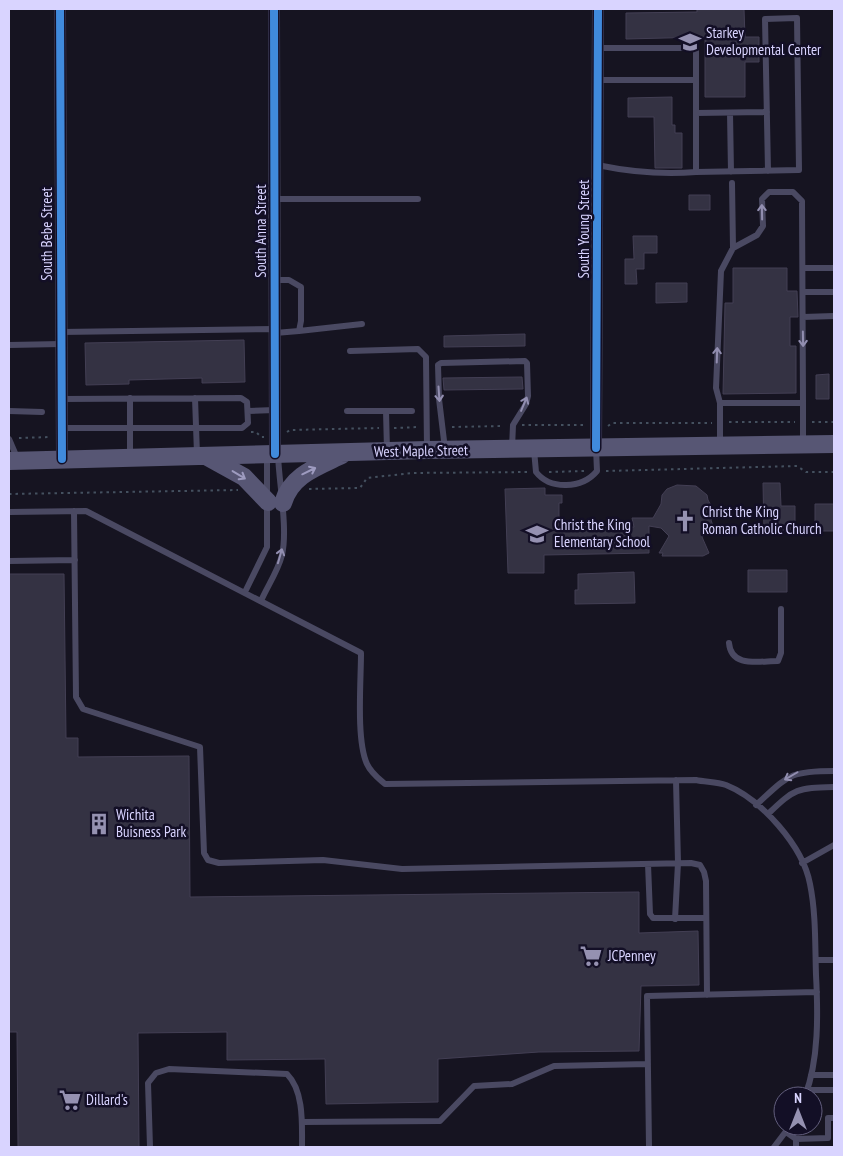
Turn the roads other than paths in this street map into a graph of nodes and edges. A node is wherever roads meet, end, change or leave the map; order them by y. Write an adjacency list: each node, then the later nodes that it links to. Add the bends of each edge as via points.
1 (60, 9): 28 (street, South Bebe Street)
2 (274, 9): 15 (street, South Anna Street)
3 (598, 9): 4 (street, South Young Street)
4 (598, 48): 5 (street, South Young Street); 6 (lane, via 696,48)
5 (598, 80): 6 (lane); 10 (street, South Young Street)
6 (696, 80): 9 (lane)
7 (730, 112): 8 (lane); 9 (lane); 13 (lane)
8 (767, 112): 11 (lane); 11 (lane, via 765,18 797,18 799,170)
9 (696, 113): 12 (lane)
10 (598, 165): 12 (lane, via 633,172); 50 (street, South Young Street)
11 (768, 171): 13 (lane)
12 (696, 172): 13 (lane)
13 (731, 172)
14 (732, 183): 17 (lane)
15 (274, 199): 16 (lane); 20 (street, South Anna Street)
16 (418, 199)
17 (733, 248): 18 (lane, one-way to 18, via 756,235 762,226 762,199 768,192 794,192 802,201); 34 (lane, one-way to 17, via 716,388 721,271)
18 (802, 268): 19 (lane); 21 (lane)
19 (834, 268)
20 (274, 280): 26 (street, South Anna Street); 27 (lane, via 289,280 301,287 302,321)
21 (803, 292): 22 (lane); 23 (lane)
22 (834, 292)
23 (803, 316): 24 (lane); 35 (lane, one-way to 35)
24 (834, 316)
25 (362, 324): 27 (lane)
26 (275, 331): 27 (lane); 28 (lane); 36 (street, South Anna Street)
27 (299, 331)
28 (61, 338): 29 (lane); 33 (street, South Bebe Street)
29 (9, 344)
30 (350, 350): 53 (lane, via 418,350 426,357)
31 (130, 398): 32 (lane); 33 (lane); 44 (lane)
32 (195, 398): 38 (lane, via 241,398 247,402); 45 (lane)
33 (62, 399): 43 (street, South Bebe Street)
34 (720, 403): 35 (lane); 49 (lane)
35 (803, 403): 47 (lane)
36 (275, 410): 38 (lane); 57 (street, South Anna Street)
37 (9, 411): 42 (lane)
38 (248, 411): 45 (lane, via 248,423 242,428)
39 (347, 411): 40 (lane)
40 (386, 411): 41 (lane); 56 (lane)
41 (412, 411)
42 (42, 412)
43 (62, 428): 44 (lane); 60 (street, South Bebe Street)
44 (130, 428): 45 (lane); 59 (lane)
45 (196, 428): 58 (lane)
46 (9, 439): 61 (lane)
47 (803, 444): 48 (main road, West Maple Street); 49 (main road, West Maple Street)
48 (834, 444)
49 (720, 446): 50 (main road, West Maple Street)
50 (596, 448): 52 (main road, West Maple Street); 52 (lane, via 597,471 591,478 578,483 554,484 546,482 536,472)
51 (512, 449): 52 (main road, West Maple Street); 54 (main road, West Maple Street); 54 (lane, one-way to 54, via 512,426 528,396 525,361 438,365)
52 (534, 449)
53 (427, 450): 54 (main road, West Maple Street); 56 (main road, West Maple Street)
54 (446, 450)
55 (348, 452): 56 (main road, West Maple Street); 57 (main road, West Maple Street); 62 (main road, one-way to 55, via 296,479)
56 (387, 452)
57 (274, 454): 58 (main road, West Maple Street); 62 (lane); 62 (lane, via 280,493)
58 (201, 456): 59 (main road, West Maple Street); 62 (main road, one-way to 62, via 250,483)
59 (130, 458): 60 (main road, West Maple Street)
60 (62, 459): 61 (main road, West Maple Street)
61 (14, 461)
62 (276, 502): 67 (lane, via 267,547); 68 (lane, one-way to 62, via 282,556)
63 (74, 511): 64 (lane); 65 (lane); 67 (lane, via 86,511 106,520)
64 (9, 512)
65 (75, 560): 66 (lane); 79 (lane, via 76,697 83,709 200,747 204,853 208,860 219,863 323,860 402,869)
66 (9, 561)
67 (245, 592): 68 (lane)
68 (261, 601): 72 (lane, via 361,653 362,743 367,764 385,784)
69 (781, 609): 70 (lane, via 781,653 778,661 742,662 734,658)
70 (729, 643)
71 (834, 771): 74 (lane, one-way to 74, via 793,774)
72 (676, 780): 74 (lane, via 725,785); 77 (lane)
73 (834, 787): 75 (lane, via 802,788 792,792)
74 (756, 805): 75 (lane)
75 (768, 814): 78 (lane, via 775,819)
76 (834, 846): 78 (lane)
77 (678, 863): 79 (lane); 80 (lane, via 700,865 704,872); 81 (lane)
78 (802, 863): 82 (lane, via 810,881)
79 (648, 864): 81 (lane, via 650,914 653,918)
80 (706, 918): 81 (lane); 85 (lane)
81 (675, 919)
82 (816, 960): 83 (lane); 84 (lane)
83 (834, 960)
84 (817, 992): 85 (lane); 87 (lane)
85 (707, 994): 86 (lane, via 647,996)
86 (648, 1064): 91 (lane, via 554,1066 512,1084 474,1086 440,1121); 97 (lane)
87 (811, 1075): 88 (lane); 89 (lane)
88 (834, 1075)
89 (808, 1086)
90 (834, 1118): 94 (lane, via 828,1118 828,1138)
91 (302, 1122): 95 (lane, via 294,1082 287,1074 169,1069 156,1073 148,1083); 96 (lane)
92 (783, 1136): 98 (lane)
93 (794, 1136): 94 (lane)
94 (796, 1139): 99 (lane)
95 (150, 1147)
96 (302, 1147)
97 (649, 1147)
98 (774, 1147)
99 (796, 1147)

